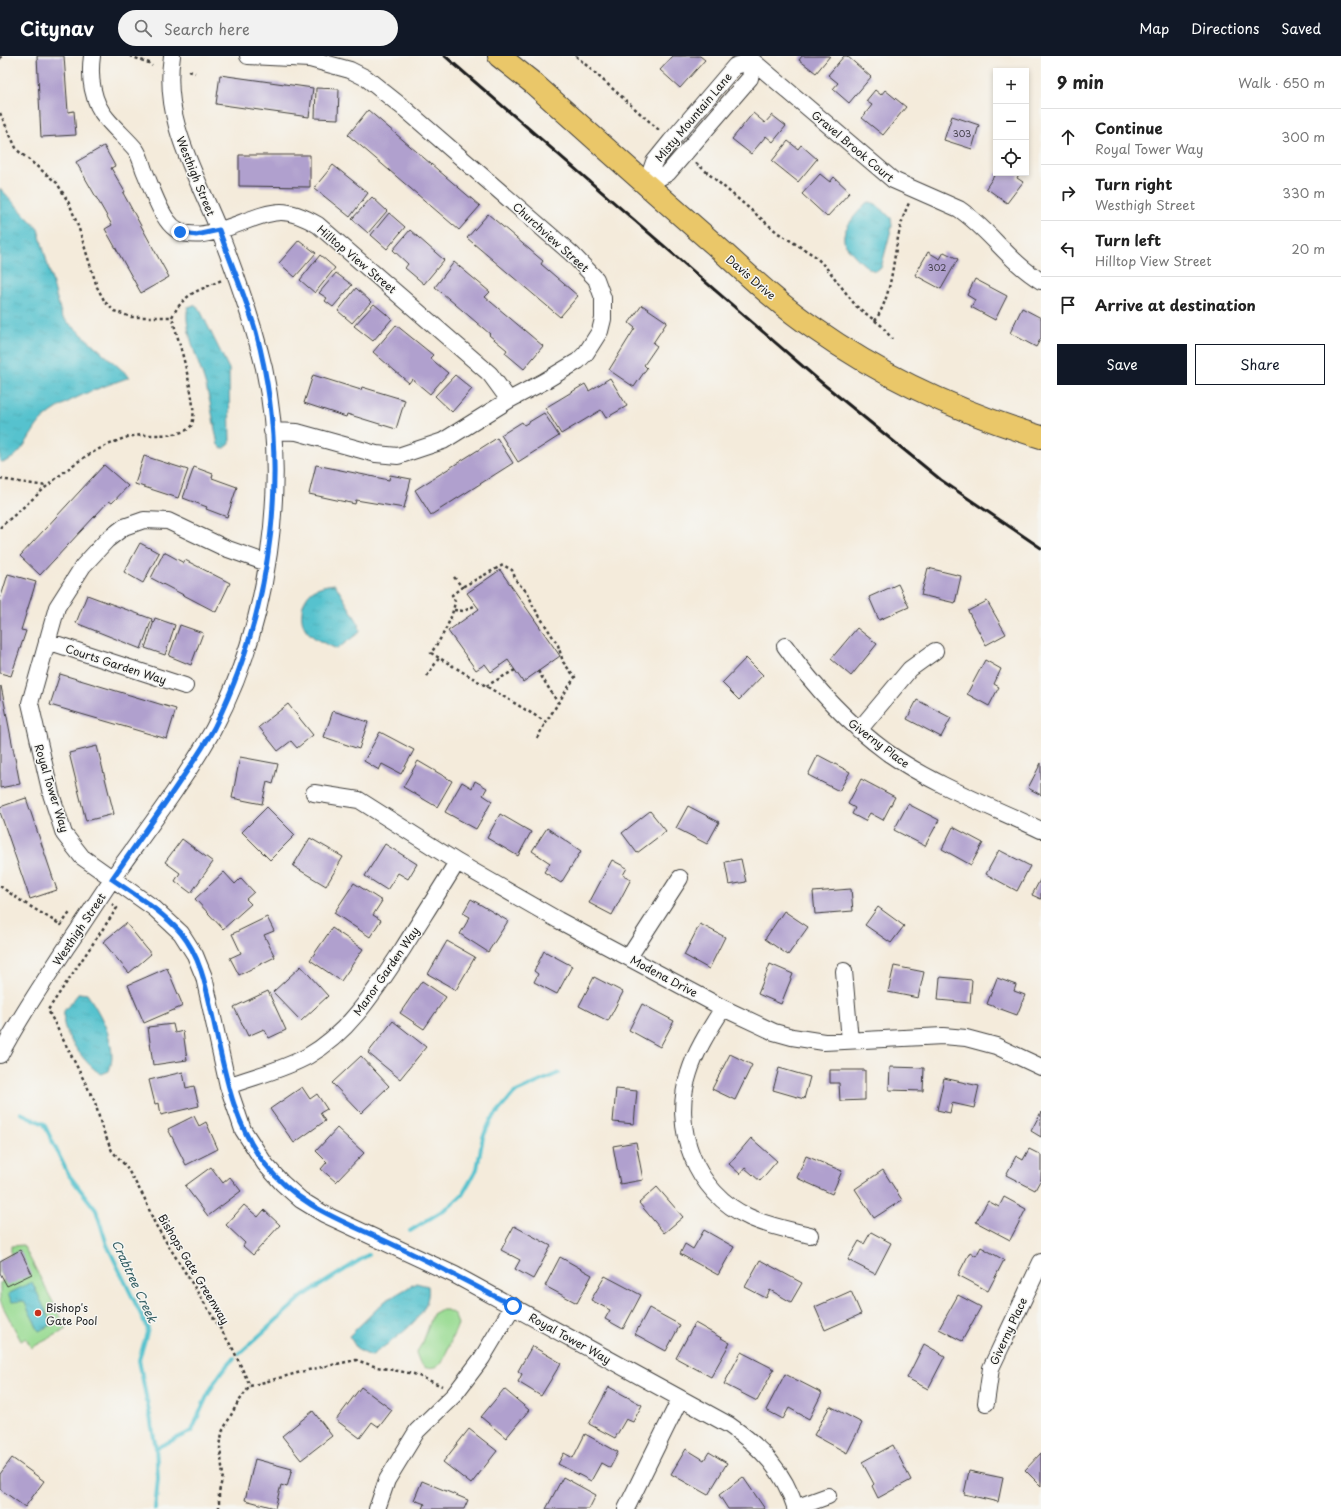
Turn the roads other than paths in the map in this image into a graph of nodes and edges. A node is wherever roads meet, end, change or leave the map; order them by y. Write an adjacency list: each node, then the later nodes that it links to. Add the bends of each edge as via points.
1 (92, 56): 7 (street, Hilltop View Street, via 92,87 98,105 106,119 137,152 167,221 180,232 196,235)
2 (172, 56): 7 (street, Westhigh Street, via 171,95 179,138 198,187)
3 (248, 56): 9 (street, Churchview Street, via 310,59 350,70 366,78 501,192 596,278 603,298 603,319 600,331 586,353 578,361)
4 (499, 56): 6 (main road, Davis Drive, via 533,83)
5 (750, 58): 6 (street, Misty Mountain Lane, via 735,66 671,141 654,162); 8 (street, Gravel Brook Court, via 893,180 968,215 1005,252)
6 (646, 185): 11 (main road, Davis Drive, via 790,310 836,344 874,367 926,392 976,414)
7 (219, 230): 9 (street, Hilltop View Street, via 280,212 299,215 318,225 490,374); 10 (street, Westhigh Street, via 256,332 268,388)
8 (1041, 281)
9 (509, 400): 10 (street, Churchview Street, via 443,441 398,456 376,454 297,432)
10 (272, 431): 12 (street, Westhigh Street, via 275,478)
11 (1041, 437)
12 (267, 563): 13 (street, Royal Tower Way, via 226,548 168,521 144,520 124,527 107,540 83,566 57,607); 22 (street, Westhigh Street, via 249,643 213,729)
13 (47, 641): 16 (street, Courts Garden Way); 22 (street, Royal Tower Way, via 30,703 51,794 64,834 82,857)
14 (785, 646): 17 (street, Giverny Place, via 826,698)
15 (935, 651): 17 (street, via 910,669)
16 (185, 686)
17 (859, 730): 19 (street, Giverny Place, via 915,770)
18 (314, 793): 20 (street, Modena Drive, via 359,800)
19 (1041, 830)
20 (457, 862): 23 (street, Modena Drive); 29 (street, Manor Garden Way, via 387,973 343,1029 314,1052 290,1065)
21 (680, 878): 23 (street)
22 (112, 879): 27 (street, Westhigh Street, via 27,1008); 29 (street, Royal Tower Way, via 154,908 181,933 195,955 204,977)
23 (629, 957): 25 (street, Modena Drive)
24 (844, 971): 26 (street)
25 (723, 1008): 26 (street, Modena Drive, via 756,1025 792,1037 824,1042); 30 (street, via 693,1060 684,1093 682,1111 690,1154 703,1178 716,1194 731,1206 748,1217)
26 (850, 1041): 28 (street, Modena Drive, via 942,1036 966,1038 996,1046)
27 (0, 1055)
28 (1041, 1067)
29 (228, 1086): 32 (street, Royal Tower Way, via 243,1130 254,1148 274,1174 301,1200 324,1214 424,1260)
30 (810, 1235)
31 (1041, 1262): 34 (street, Giverny Place, via 991,1368)
32 (513, 1306): 33 (street, Royal Tower Way); 36 (street, via 482,1358 454,1395 413,1437 387,1480)
33 (680, 1399): 37 (street); 38 (street, Royal Tower Way, via 729,1425 762,1450 783,1477)
34 (986, 1403)
35 (828, 1496): 38 (street, Royal Tower Way)
36 (377, 1509)
37 (626, 1509)
38 (796, 1509)

